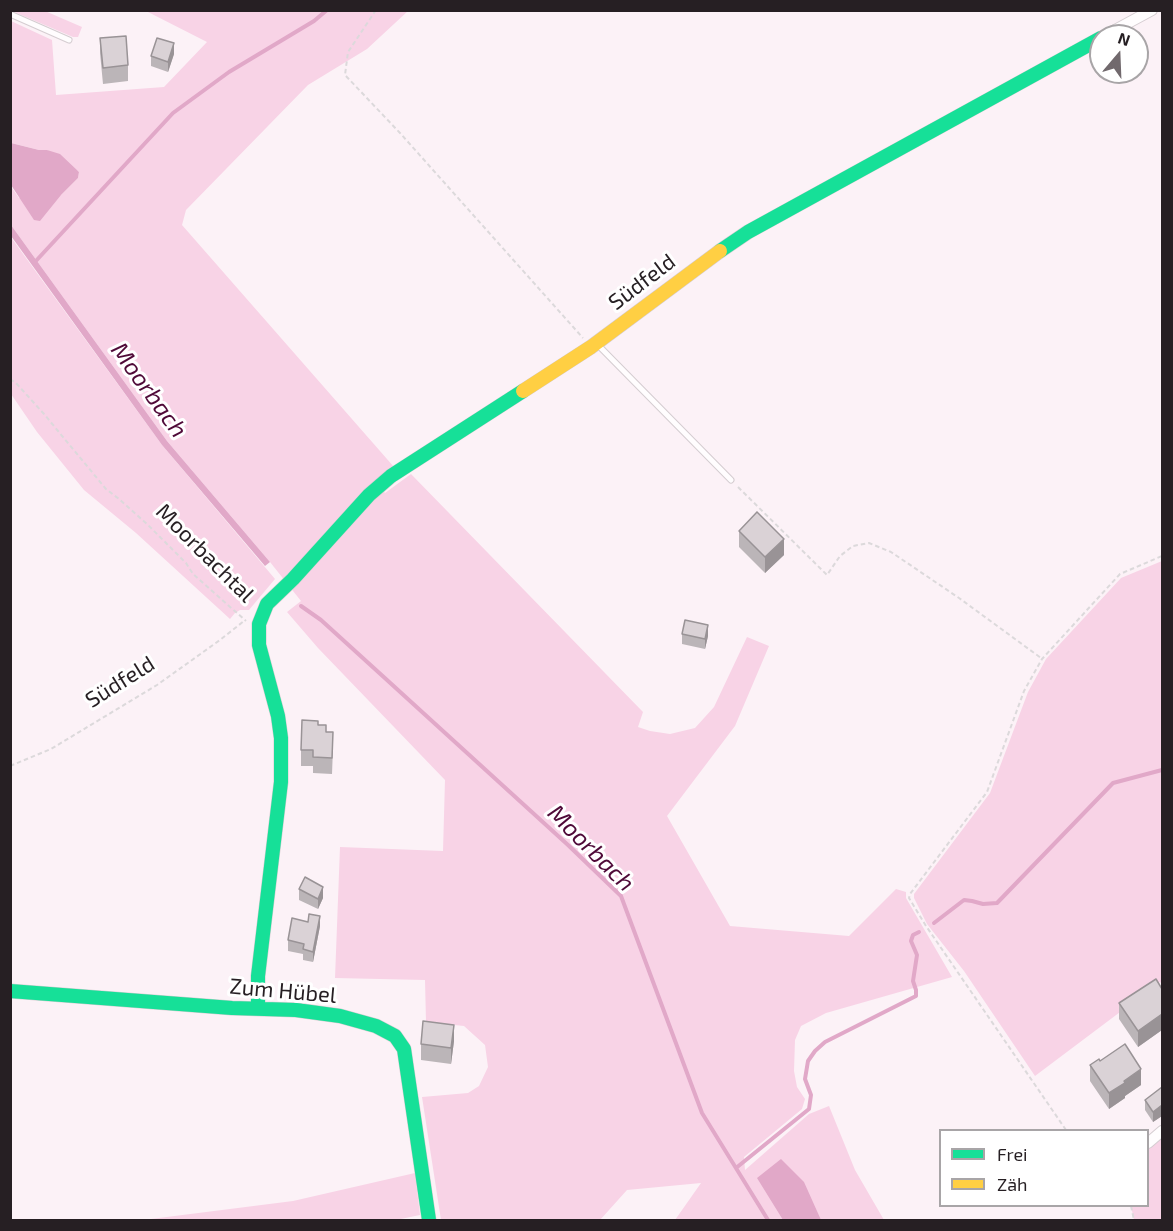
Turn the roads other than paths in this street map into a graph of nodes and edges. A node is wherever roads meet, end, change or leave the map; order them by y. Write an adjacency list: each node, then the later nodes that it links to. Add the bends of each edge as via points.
1 (1152, 10): 3 (street, Südfeld)
2 (10, 14): 4 (lane)
3 (1127, 24)
4 (69, 40)
5 (1089, 45): 6 (street, Südfeld, via 748,232)
6 (593, 345): 7 (lane); 8 (street, Südfeld, via 391,476 267,604)
7 (731, 480)
8 (258, 624): 10 (street, Moorbachtal, via 259,645 281,738 281,782 258,976)
9 (10, 991): 10 (street, Zum Hübel)
10 (258, 1008): 13 (street, Zum Hübel, via 340,1016 395,1036 404,1049)
11 (1162, 1131): 12 (street)
12 (1149, 1142)
13 (429, 1221)

